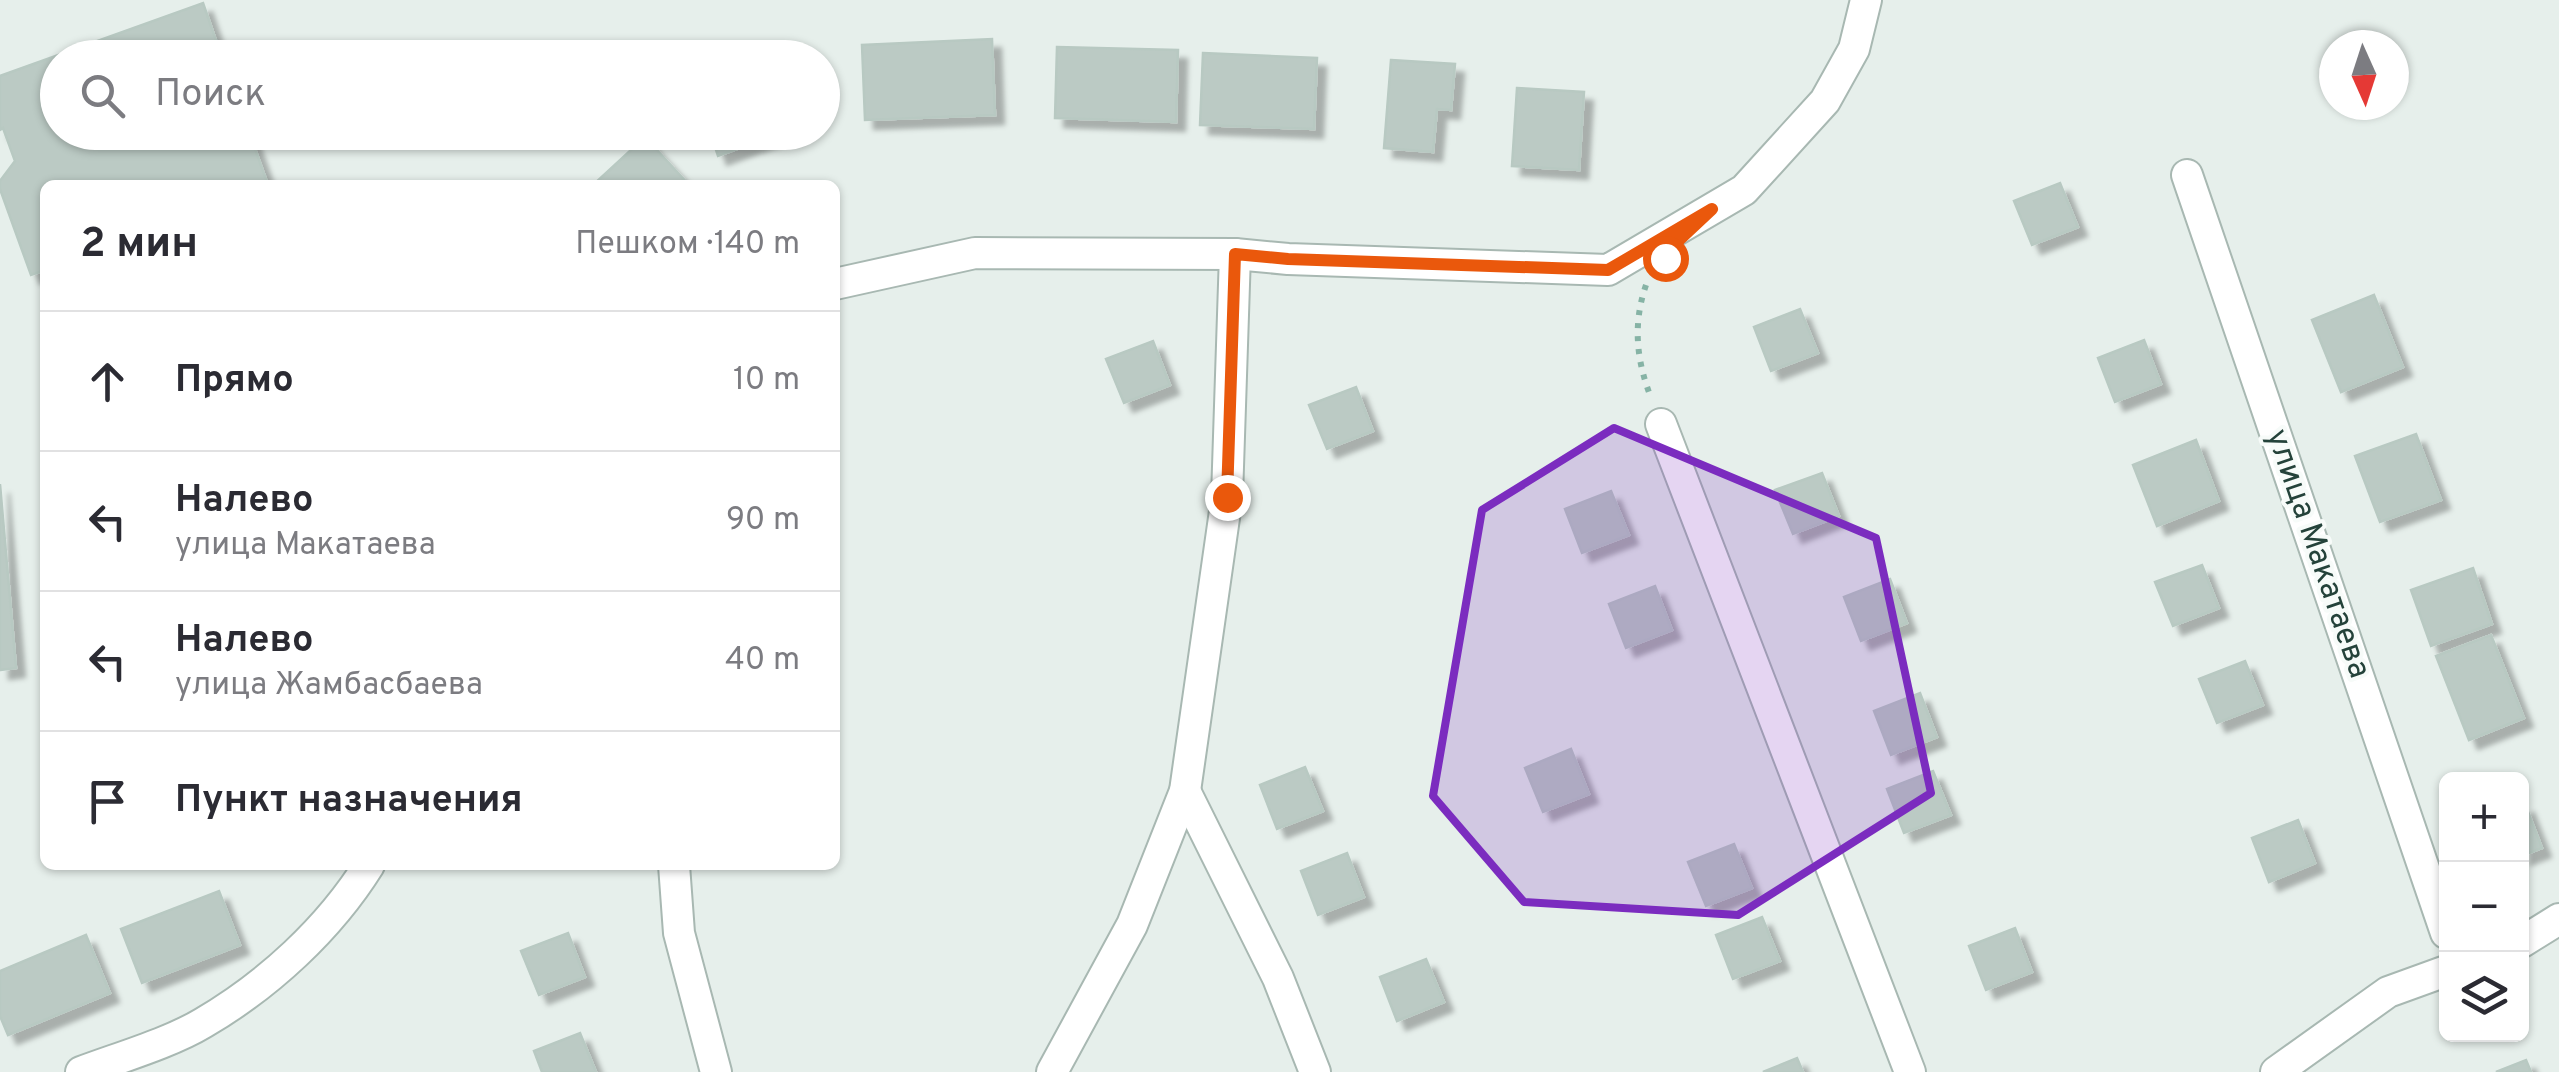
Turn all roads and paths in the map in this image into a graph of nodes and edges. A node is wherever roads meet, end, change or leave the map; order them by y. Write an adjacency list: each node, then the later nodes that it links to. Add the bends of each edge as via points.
1 (1866, 0): 3 (street, via 1854,48 1825,101 1744,190 1608,270)
2 (2186, 175): 10 (street, улица Макатаева)
3 (1235, 254): 5 (street, via 975,253); 7 (street, via 1227,497)
4 (1651, 275): 6 (path, via 1637,341)
5 (840, 289)
6 (1662, 424): 18 (street)
7 (1185, 790): 16 (street, via 1132,926); 17 (street, via 1278,978)
8 (366, 870): 14 (street, via 282,968 201,1025)
9 (674, 870): 15 (street, via 678,933)
10 (2439, 912)
11 (2559, 918): 12 (street)
12 (2529, 937)
13 (2439, 974): 19 (street, via 2388,992)
14 (81, 1072)
15 (716, 1072)
16 (1052, 1072)
17 (1315, 1072)
18 (1910, 1072)
19 (2276, 1072)

